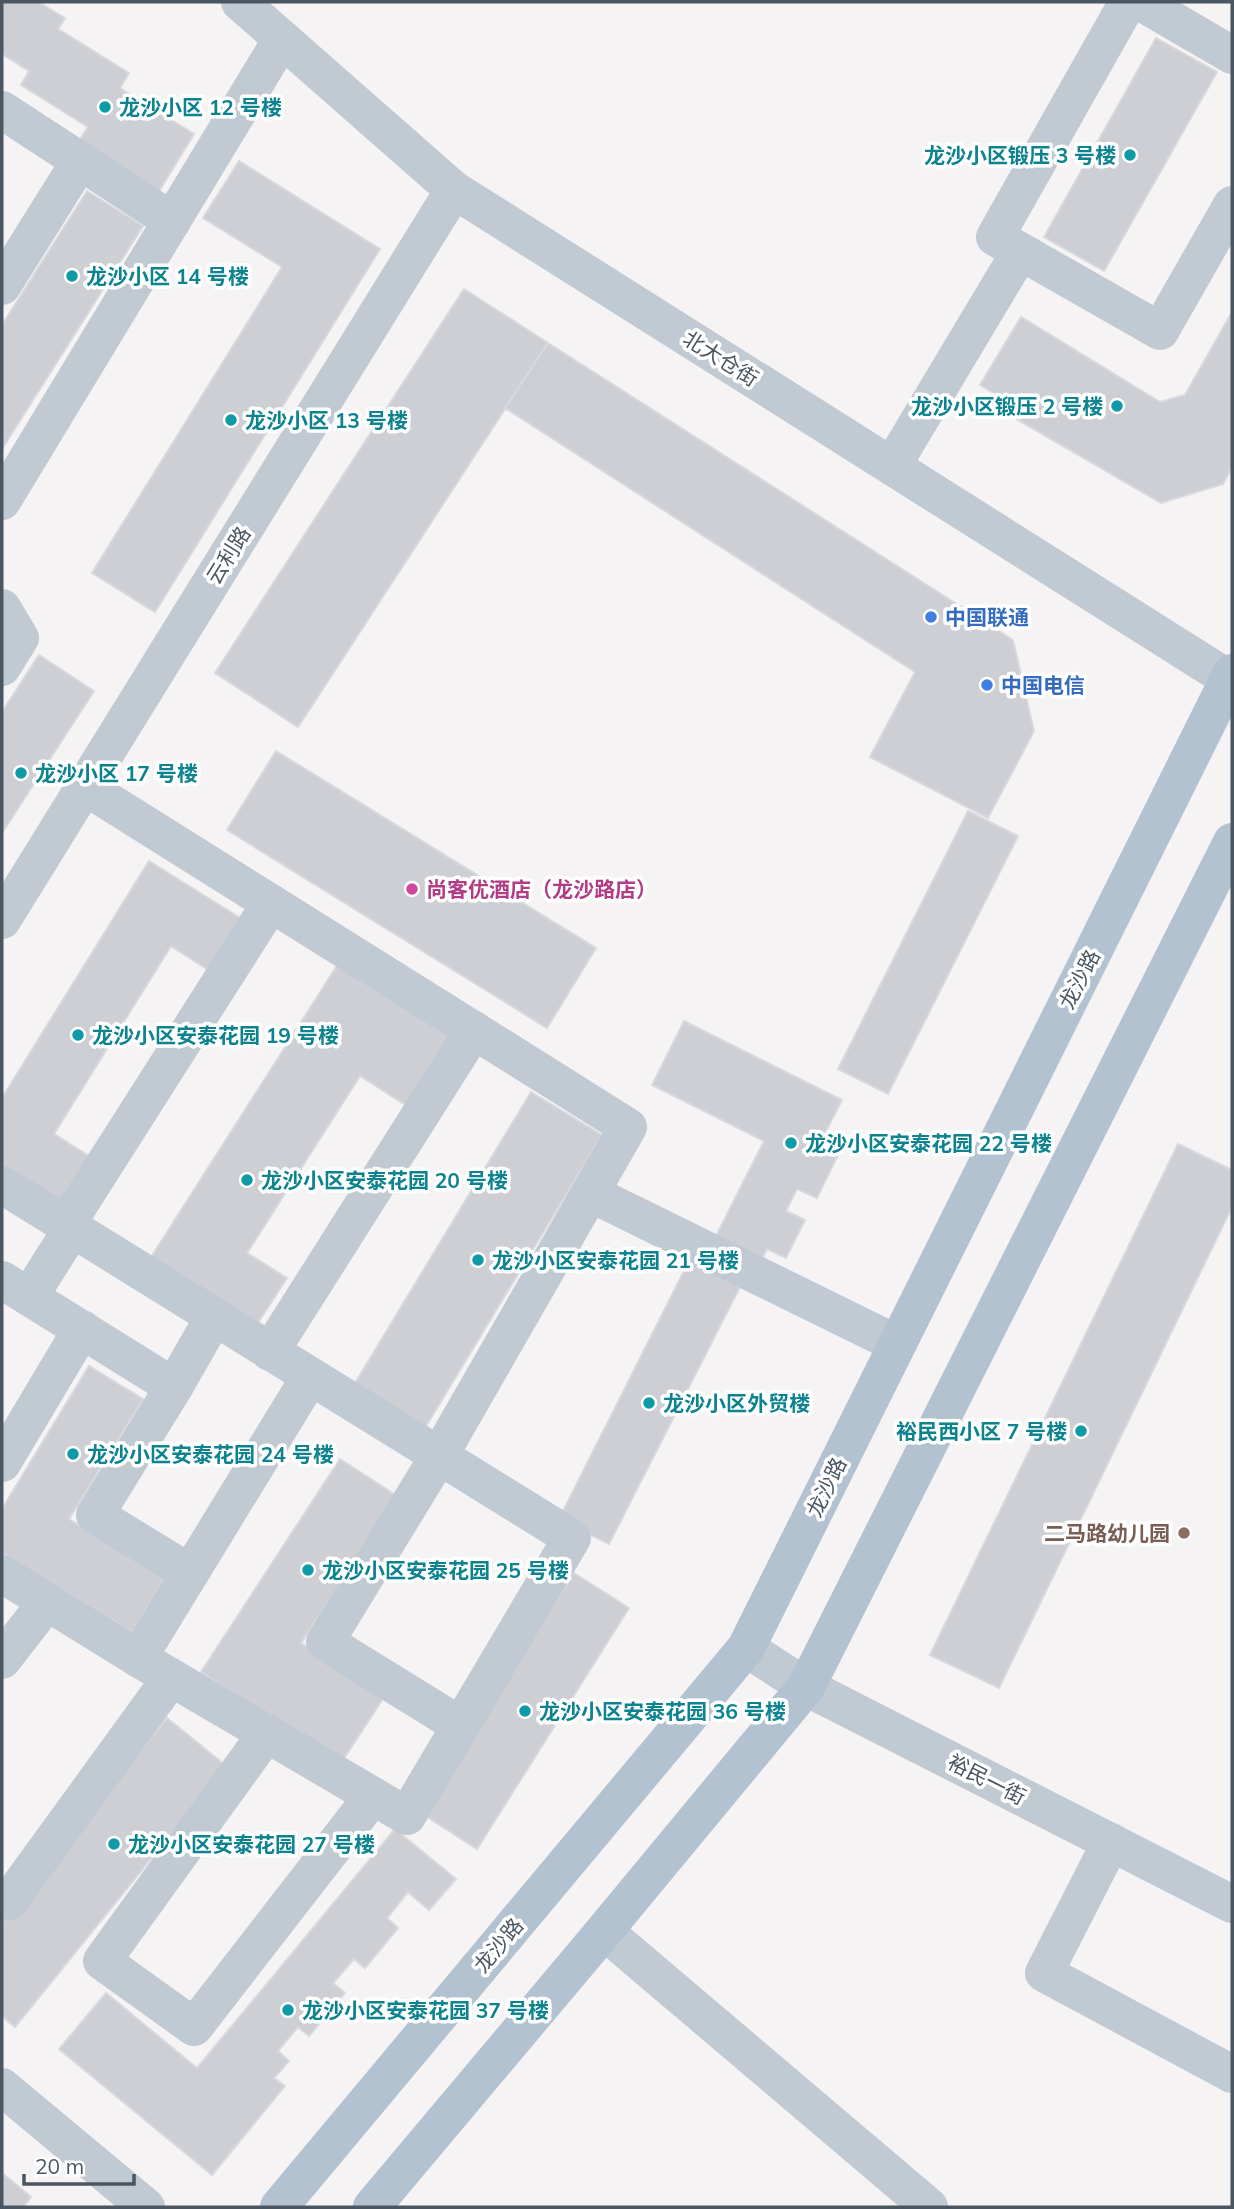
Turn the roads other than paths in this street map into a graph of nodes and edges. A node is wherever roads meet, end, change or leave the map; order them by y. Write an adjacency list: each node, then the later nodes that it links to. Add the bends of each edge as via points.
1 (240, 2): 4 (street, 北大仓街)
2 (1128, 2): 11 (street, via 995,237)
3 (1141, 2): 5 (street)
4 (282, 39): 8 (street, 北大仓街); 10 (street)
5 (1232, 55)
6 (2, 110): 7 (street)
7 (80, 161): 10 (street); 12 (street)
8 (454, 190): 13 (street, 北大仓街); 18 (street, 云利路)
9 (1232, 205): 11 (street, via 1160,331)
10 (172, 220): 14 (street)
11 (1020, 251): 13 (street)
12 (2, 286)
13 (892, 466): 17 (street, 北大仓街)
14 (2, 501)
15 (2, 608): 16 (street, via 20,638)
16 (2, 667)
17 (1231, 678): 29 (main road, 龙沙路)
18 (85, 786): 20 (street); 21 (street, 云利路)
19 (1232, 842): 42 (main road)
20 (271, 903): 22 (street); 25 (street)
21 (2, 920)
22 (474, 1030): 24 (street, via 628,1127); 30 (street)
23 (2, 1185): 25 (street)
24 (590, 1193): 29 (street); 33 (street)
25 (69, 1227): 26 (street); 27 (street)
26 (15, 1288): 28 (street)
27 (214, 1317): 30 (street); 32 (street)
28 (82, 1329): 32 (street); 34 (street)
29 (897, 1344): 38 (main road, 龙沙路)
30 (270, 1352): 31 (street)
31 (310, 1377): 33 (street); 35 (street)
32 (174, 1387): 35 (street, via 95,1515)
33 (439, 1456): 43 (street, via 572,1538); 43 (street, via 325,1642)
34 (2, 1463)
35 (190, 1573): 39 (street)
36 (2, 1574): 37 (street)
37 (47, 1602): 39 (street); 40 (street)
38 (746, 1648): 42 (street, 裕民一街); 53 (main road, 龙沙路)
39 (138, 1658): 41 (street)
40 (2, 1660)
41 (172, 1678): 44 (street); 47 (street, via 9,1901)
42 (806, 1686): 46 (street, 裕民一街); 49 (main road)
43 (461, 1726): 45 (street, via 407,1816)
44 (267, 1733): 45 (street); 45 (street, via 102,1961 194,2027)
45 (373, 1796)
46 (1111, 1842): 48 (street, 裕民一街); 50 (street, via 1044,1973)
47 (2, 1896)
48 (1232, 1904)
49 (604, 1931): 54 (main road); 55 (street)
50 (1232, 2074)
51 (2, 2087): 52 (street)
52 (146, 2207)
53 (279, 2207)
54 (372, 2207)
55 (929, 2207)

